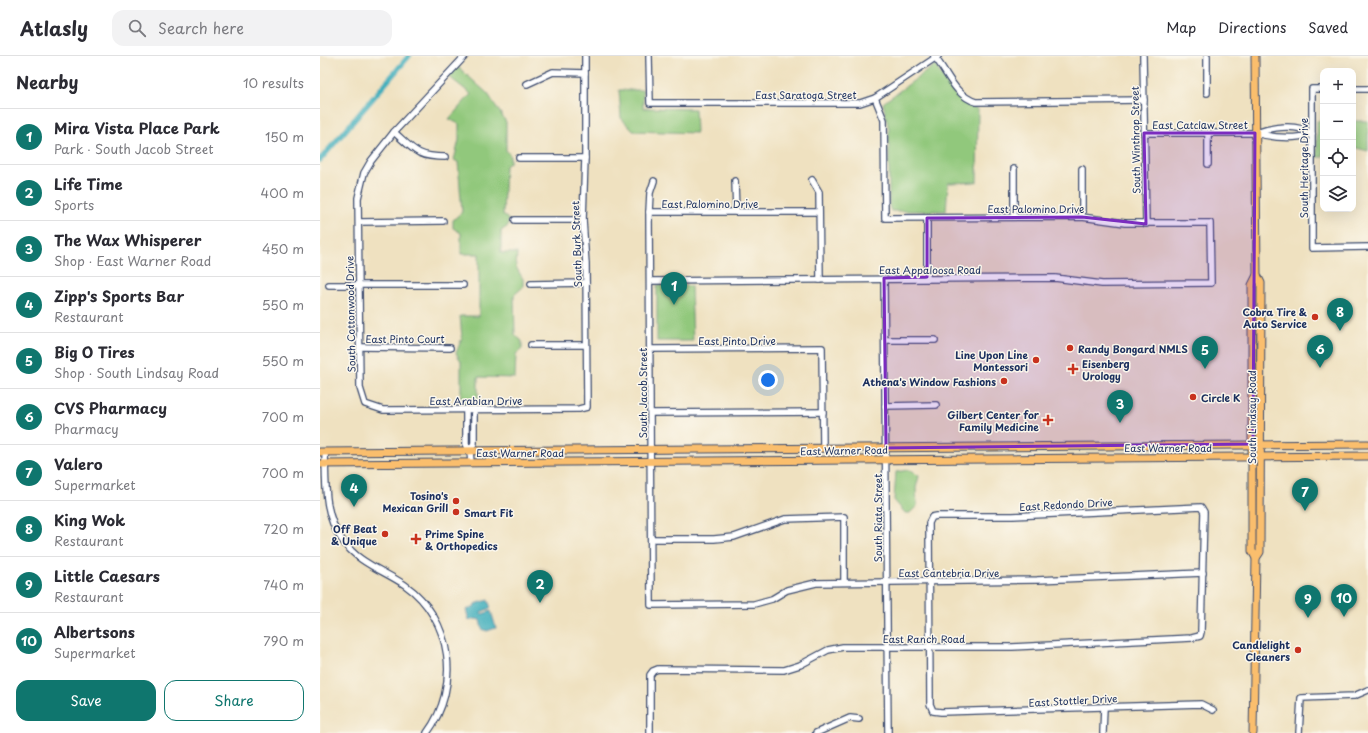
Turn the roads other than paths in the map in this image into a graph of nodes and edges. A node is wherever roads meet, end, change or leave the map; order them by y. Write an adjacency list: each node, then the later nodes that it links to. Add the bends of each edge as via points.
1 (465, 56): 16 (street, South Cottonwood Drive)
2 (585, 56): 8 (street, South Burk Street)
3 (649, 56): 14 (street, East Saratoga Street, via 650,103 860,103)
4 (936, 56): 14 (street, East Saratoga Street); 15 (street, East Saratoga Street, via 960,94 976,102)
5 (1143, 56): 15 (street, South Winthrop Street)
6 (1207, 56): 13 (street)
7 (1255, 56): 19 (main road, South Lindsay Road)
8 (585, 73): 9 (street, via 553,72); 23 (street, South Burk Street)
9 (527, 84)
10 (1368, 88): 12 (street)
11 (1320, 89): 20 (street, South Heritage Drive, via 1312,89)
12 (1356, 89)
13 (1207, 93)
14 (875, 98): 35 (street, East Palomino Drive, via 884,120 885,218)
15 (1144, 100): 17 (street, South Winthrop Street)
16 (394, 132): 21 (street, via 417,153); 39 (street, South Cottonwood Drive, via 364,173 358,198)
17 (1144, 133): 18 (street, East Catclaw Street); 40 (street, South Winthrop Street)
18 (1208, 133): 19 (street, East Catclaw Street); 24 (street)
19 (1255, 133): 20 (street, East Catclaw Street, via 1273,137 1302,137); 20 (street, East Catclaw Street, via 1272,128 1303,128); 42 (main road, South Lindsay Road)
20 (1312, 134): 41 (street, South Heritage Drive, via 1312,248)
21 (445, 157)
22 (519, 158): 23 (street)
23 (585, 158): 37 (street, South Burk Street)
24 (1208, 164)
25 (1014, 169): 33 (street)
26 (1082, 169): 34 (street)
27 (812, 180): 32 (street, via 819,192)
28 (654, 181): 30 (street, South Jacob Street, via 650,193)
29 (735, 181): 31 (street)
30 (649, 212): 31 (street, East Palomino Drive); 45 (street, South Jacob Street)
31 (736, 212): 32 (street, East Palomino Drive)
32 (819, 212): 46 (street)
33 (1014, 216): 34 (street, East Palomino Drive); 35 (street, East Palomino Drive)
34 (1082, 217): 40 (street, East Palomino Drive)
35 (927, 218): 43 (street)
36 (515, 220): 37 (street)
37 (583, 220): 47 (street, South Burk Street)
38 (443, 221): 39 (street)
39 (359, 222): 49 (street, South Cottonwood Drive)
40 (1146, 224): 48 (street, East Palomino Drive, via 1210,223)
41 (1368, 248)
42 (1256, 275): 53 (main road, South Lindsay Road, via 1252,285); 54 (main road, South Lindsay Road, via 1261,283)
43 (927, 277): 44 (street, East Appaloosa Road); 48 (street, East Appaloosa Road, via 1055,278 1102,284)
44 (884, 278): 46 (street, East Appaloosa Road); 55 (street, South Riata Street)
45 (650, 280): 46 (street, East Appaloosa Road); 61 (street, South Jacob Street)
46 (820, 280)
47 (586, 283): 50 (street); 58 (street, South Burk Street)
48 (1211, 283)
49 (359, 284): 51 (street); 52 (street); 59 (street, South Cottonwood Drive)
50 (531, 284)
51 (329, 285)
52 (462, 285)
53 (1252, 301): 54 (main road, via 1257,328); 70 (main road, South Lindsay Road)
54 (1261, 332): 71 (main road, South Lindsay Road)
55 (885, 340): 56 (street); 64 (street, South Riata Street)
56 (935, 340)
57 (531, 345): 58 (street)
58 (586, 345): 65 (street, South Burk Street)
59 (360, 347): 60 (street, East Pinto Court); 62 (street, South Cottonwood Drive, via 360,388)
60 (450, 348)
61 (651, 349): 68 (street, East Pinto Drive, via 822,348); 69 (street, South Jacob Street)
62 (365, 404): 66 (street, East Arabian Drive, via 383,410)
63 (936, 405): 64 (street)
64 (885, 406): 75 (street, South Riata Street)
65 (587, 407): 67 (street, East Arabian Drive)
66 (466, 409): 67 (street, East Arabian Drive); 77 (street, via 466,444)
67 (474, 409): 77 (street, via 474,443)
68 (823, 412): 69 (street); 74 (street)
69 (652, 413): 76 (street, South Jacob Street)
70 (1252, 444): 71 (main road, East Warner Road); 73 (main road, East Warner Road); 80 (main road, South Lindsay Road)
71 (1262, 444): 72 (main road, East Warner Road); 81 (main road, South Lindsay Road)
72 (1368, 444)
73 (1096, 446): 75 (main road, East Warner Road); 82 (main road)
74 (823, 448): 75 (main road, East Warner Road); 76 (main road, East Warner Road)
75 (886, 448): 83 (street, South Riata Street)
76 (652, 449): 77 (main road, East Warner Road); 84 (street, South Jacob Street)
77 (470, 451): 78 (main road, East Warner Road); 85 (street)
78 (323, 452): 86 (street)
79 (1368, 456): 81 (main road, East Warner Road)
80 (1253, 457): 81 (main road, East Warner Road); 82 (main road, East Warner Road); 88 (main road, South Lindsay Road, via 1252,551)
81 (1261, 457): 88 (main road, South Lindsay Road, via 1260,552)
82 (1096, 458): 83 (main road, East Warner Road)
83 (886, 460): 84 (main road, East Warner Road); 91 (street, South Riata Street)
84 (652, 461): 85 (main road, East Warner Road); 87 (street, South Jacob Street)
85 (471, 463): 86 (main road, East Warner Road)
86 (323, 464): 100 (street, via 329,512 341,540 357,557 415,592 433,615 442,633 448,659 446,697)
87 (652, 539): 90 (street, via 714,540 785,519 844,517); 93 (street, South Jacob Street)
88 (1256, 558): 105 (main road, South Lindsay Road)
89 (1203, 573): 92 (street, East Cantebria Drive); 92 (street, East Redondo Drive, via 1204,512 1201,507 1013,516 932,517 929,523); 95 (street, East Ranch Road, via 1200,636 1012,647)
90 (844, 582): 91 (street, East Cantebria Drive); 93 (street, East Cantebria Drive, via 816,583 788,590 772,599 754,604)
91 (887, 582): 92 (street, East Cantebria Drive); 94 (street, South Riata Street)
92 (929, 582): 95 (street)
93 (651, 605)
94 (887, 647): 95 (street, East Ranch Road); 101 (street, East Ranch Road, via 843,647 828,650 800,665 784,670 653,670 650,675); 103 (street, South Riata Street)
95 (931, 647): 97 (street, East Stottler Drive, via 930,704 933,711 1019,711)
96 (1368, 690): 106 (street, via 1354,696 1301,698)
97 (1104, 707): 98 (street, East Stottler Drive, via 1201,704); 104 (street)
98 (1213, 710)
99 (859, 719): 102 (street, via 850,718)
100 (427, 733)
101 (650, 733)
102 (816, 733)
103 (888, 733)
104 (1103, 733)
105 (1253, 733)
106 (1299, 733)

